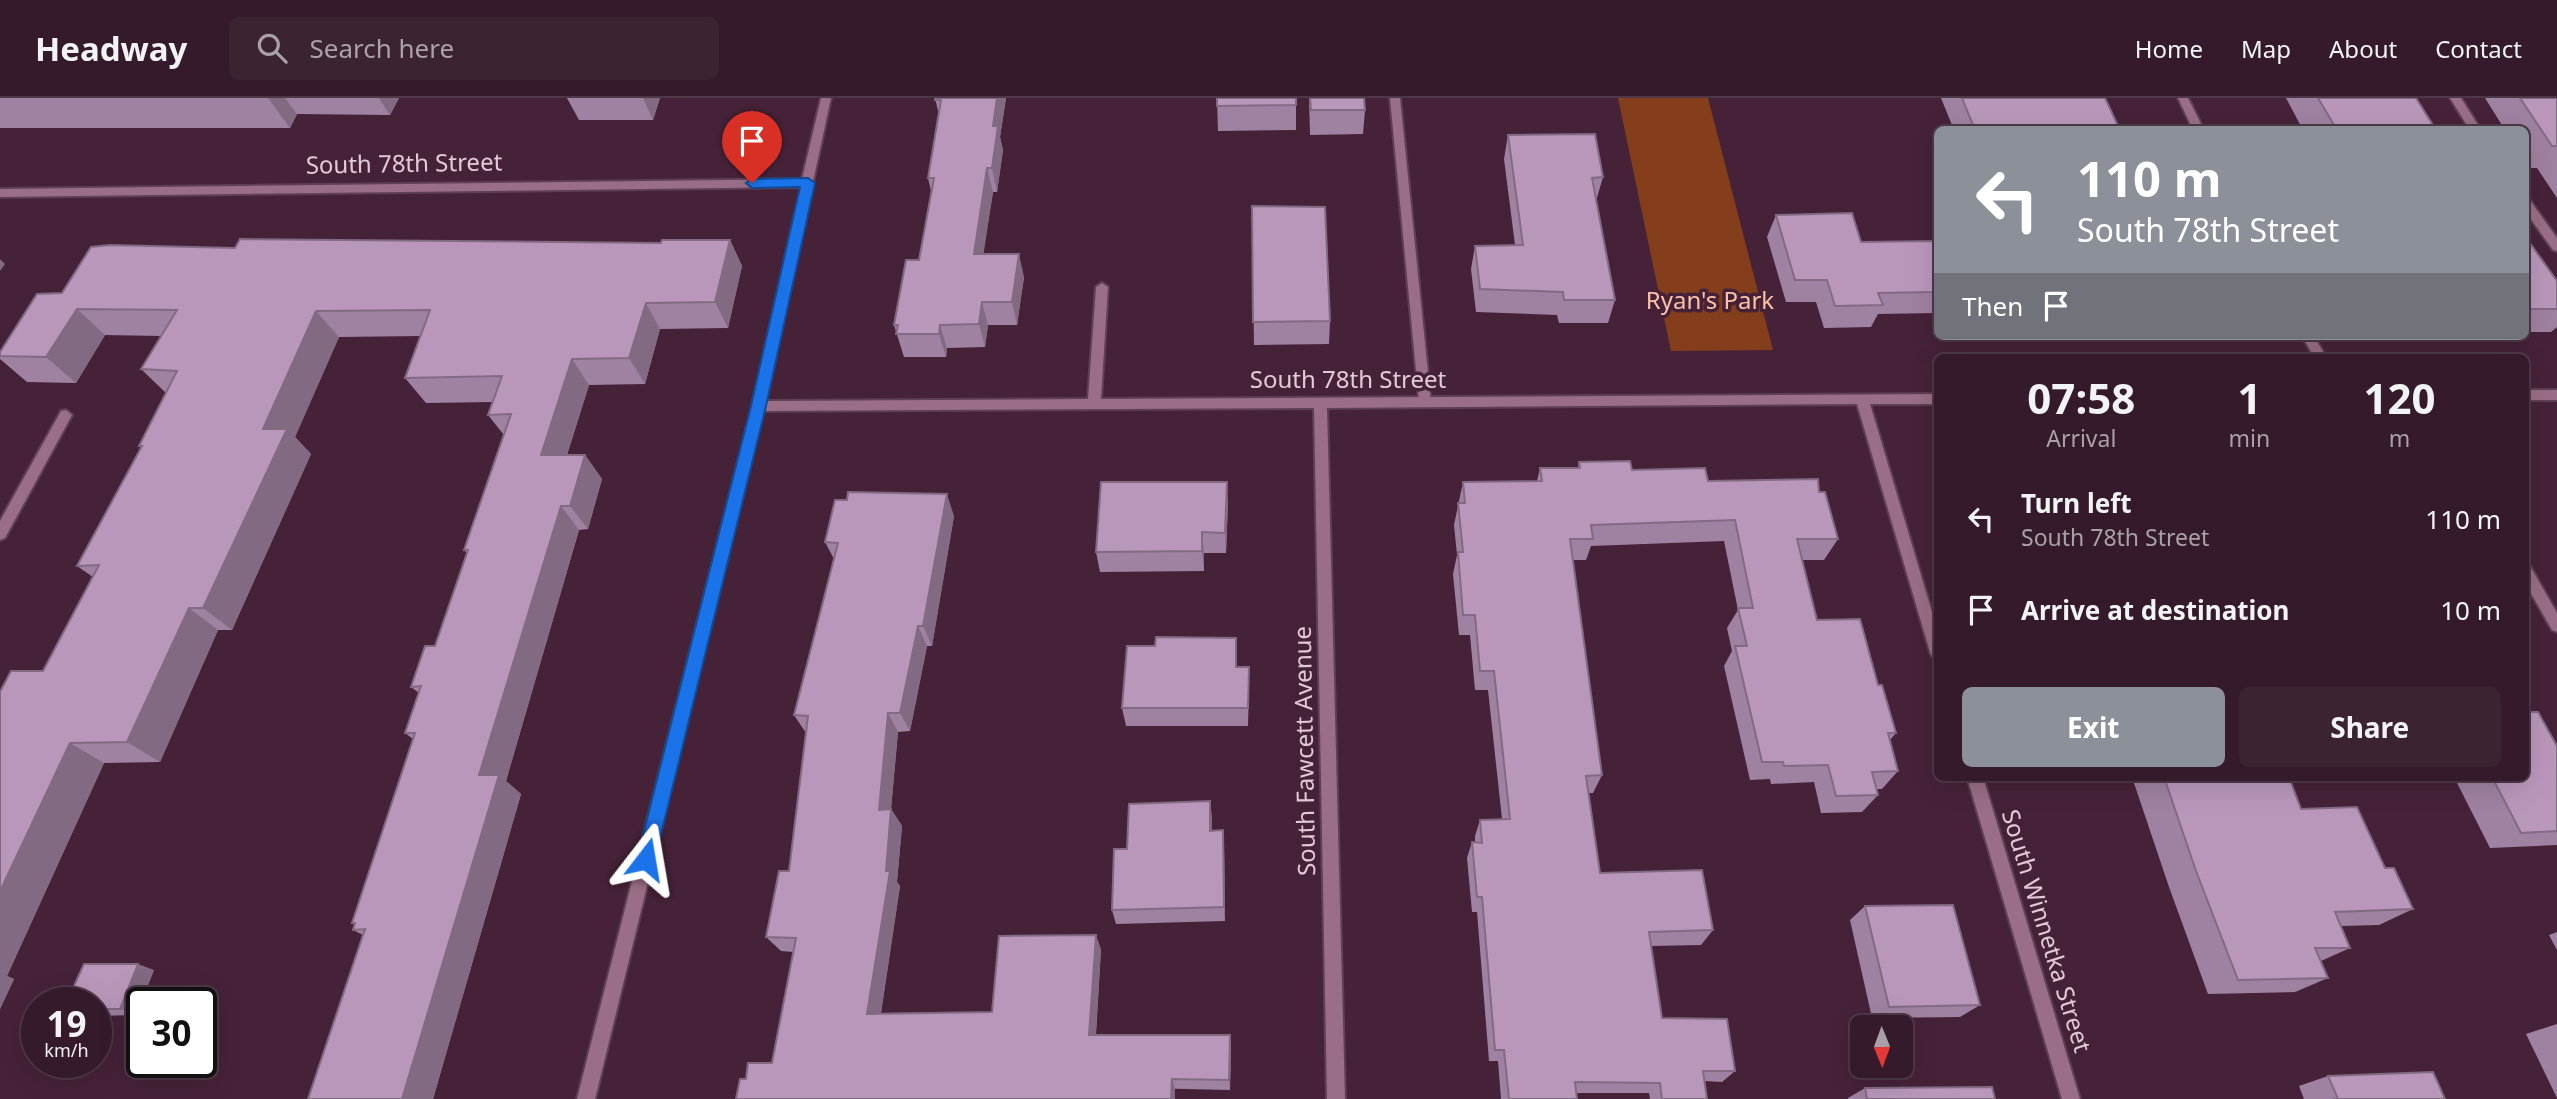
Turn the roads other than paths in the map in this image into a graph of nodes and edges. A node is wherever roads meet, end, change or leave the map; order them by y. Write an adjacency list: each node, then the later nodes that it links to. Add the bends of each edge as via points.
1 (826, 98): 7 (street)
2 (1395, 98): 17 (street)
3 (2183, 98): 5 (street)
4 (2455, 98): 6 (street)
5 (2197, 126)
6 (2473, 126)
7 (808, 183): 8 (street, South 78th Street); 19 (street)
8 (0, 193)
9 (2529, 208): 10 (street)
10 (2557, 247)
11 (1102, 287): 18 (street)
12 (2529, 395): 13 (street)
13 (2557, 395)
14 (1862, 399): 15 (street, South 78th Street); 17 (street, South 78th Street); 24 (street)
15 (1934, 399)
16 (1320, 402): 17 (street, South 78th Street); 18 (street, South 78th Street); 27 (street, South Fawcett Avenue)
17 (1425, 402)
18 (1094, 404): 19 (street, South 78th Street)
19 (758, 406): 26 (street)
20 (66, 415): 21 (street)
21 (0, 534)
22 (2529, 577): 23 (street)
23 (2557, 626)
24 (1934, 642)
25 (1976, 781): 28 (street, South Winnetka Street)
26 (586, 1099)
27 (1336, 1099)
28 (2071, 1099)

